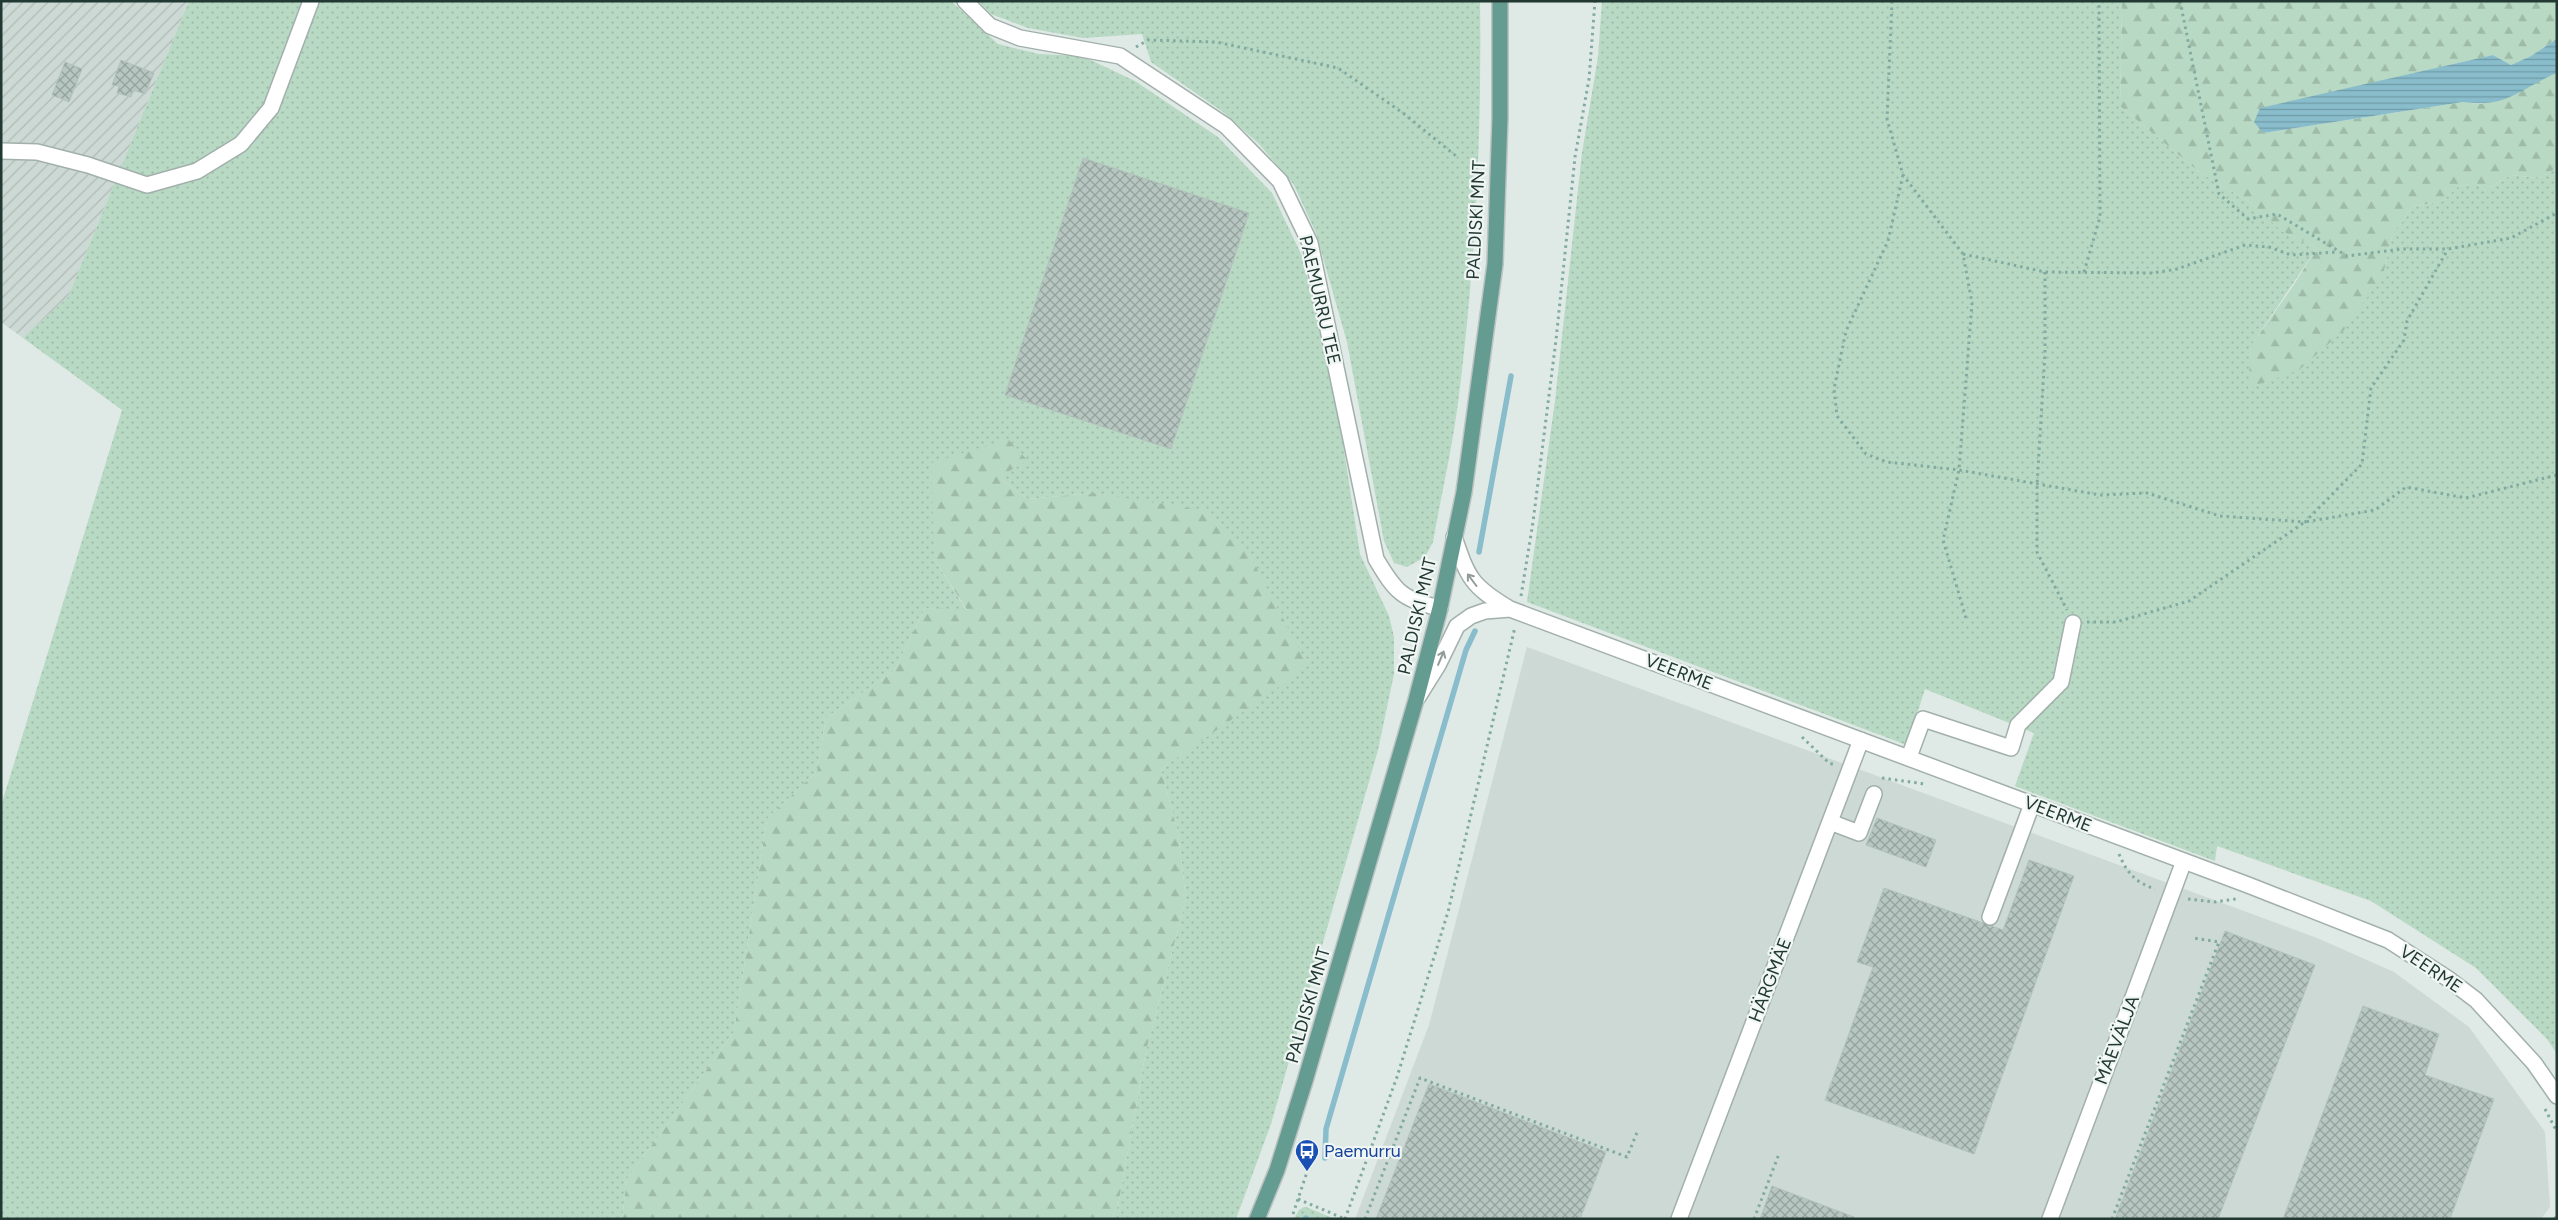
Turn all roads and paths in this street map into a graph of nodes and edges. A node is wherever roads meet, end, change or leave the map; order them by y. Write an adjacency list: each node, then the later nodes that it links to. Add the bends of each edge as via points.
1 (311, 1): 8 (street, via 271,108 241,144 197,171 146,185 37,152)
2 (965, 1): 7 (street, PAEMURRU TEE, via 990,26 1020,38)
3 (1500, 1): 21 (main road, PALDISKI MNT, via 1495,264 1464,492)
4 (1892, 1): 10 (path, via 1887,119)
5 (2099, 1): 16 (path, via 2100,217)
6 (2180, 1): 13 (path, via 2219,194 2248,219 2277,214)
7 (1120, 56): 9 (path, via 1148,40 1216,42 1338,68 1403,113); 22 (street, PAEMURRU TEE, via 1226,126 1280,181 1310,243 1376,559 1392,586 1415,603)
8 (1, 151)
9 (1456, 156)
10 (1902, 175): 14 (path); 17 (path, via 1888,240 1846,331 1834,389 1837,416 1866,454 1888,462)
11 (2557, 213): 12 (path, via 2511,238)
12 (2448, 249): 13 (path, via 2402,249 2347,256); 20 (path, via 2407,321 2404,340 2371,388 2362,464)
13 (2338, 252): 16 (path, via 2291,255 2269,247 2245,245 2177,269 2154,273)
14 (1963, 254): 15 (path); 17 (path, via 1972,303)
15 (2045, 272): 16 (path); 19 (path, via 2045,353)
16 (2084, 272)
17 (1959, 470): 19 (path); 24 (path, via 1943,540)
18 (2557, 475): 20 (path, via 2466,498 2406,487 2375,510)
19 (2037, 485): 20 (path, via 2100,495 2147,493 2220,516); 25 (path, via 2036,552)
20 (2305, 522): 25 (path, via 2189,601 2116,622)
21 (1454, 537): 22 (main road, PALDISKI MNT); 23 (street, VEERME, one-way to 21, via 1491,598 1470,578)
22 (1440, 608): 26 (main road, PALDISKI MNT)
23 (1510, 609): 26 (street, VEERME, one-way to 23, via 1457,626 1485,611); 27 (street, VEERME)
24 (1966, 618)
25 (2073, 623): 28 (street, via 2061,682 2018,725 2010,748 1923,720)
26 (1416, 700): 47 (main road, PALDISKI MNT, via 1305,1082 1277,1170)
27 (1861, 740): 28 (street, VEERME); 31 (street, HÄRGMÄE)
28 (1909, 757): 30 (street, VEERME)
29 (1874, 794): 31 (street, via 1859,832)
30 (2032, 804): 33 (street, VEERME); 36 (street)
31 (1830, 822): 50 (street, HÄRGMÄE)
32 (2111, 850): 34 (path, via 2120,854 2123,868 2145,886)
33 (2184, 861): 34 (street, MÄEVÄLJA); 38 (street, VEERME, via 2359,927 2423,961 2476,1000 2497,1021 2534,1063)
34 (2172, 894): 35 (path, via 2214,902); 52 (street, MÄEVÄLJA)
35 (2240, 899)
36 (1990, 917)
37 (2193, 938): 53 (path, via 2219,942)
38 (2557, 1096)
39 (2542, 1103): 41 (path)
40 (1638, 1130): 49 (path, via 1627,1157 1420,1078)
41 (2557, 1132)
42 (1778, 1154): 51 (path)
43 (1307, 1172): 44 (path)
44 (1298, 1199): 45 (path); 48 (path)
45 (1293, 1214)
46 (2557, 1215): 54 (path)
47 (1257, 1219)
48 (1346, 1219)
49 (1365, 1219)
50 (1679, 1219)
51 (1754, 1219)
52 (2050, 1219)
53 (2112, 1219)
54 (2555, 1219)

